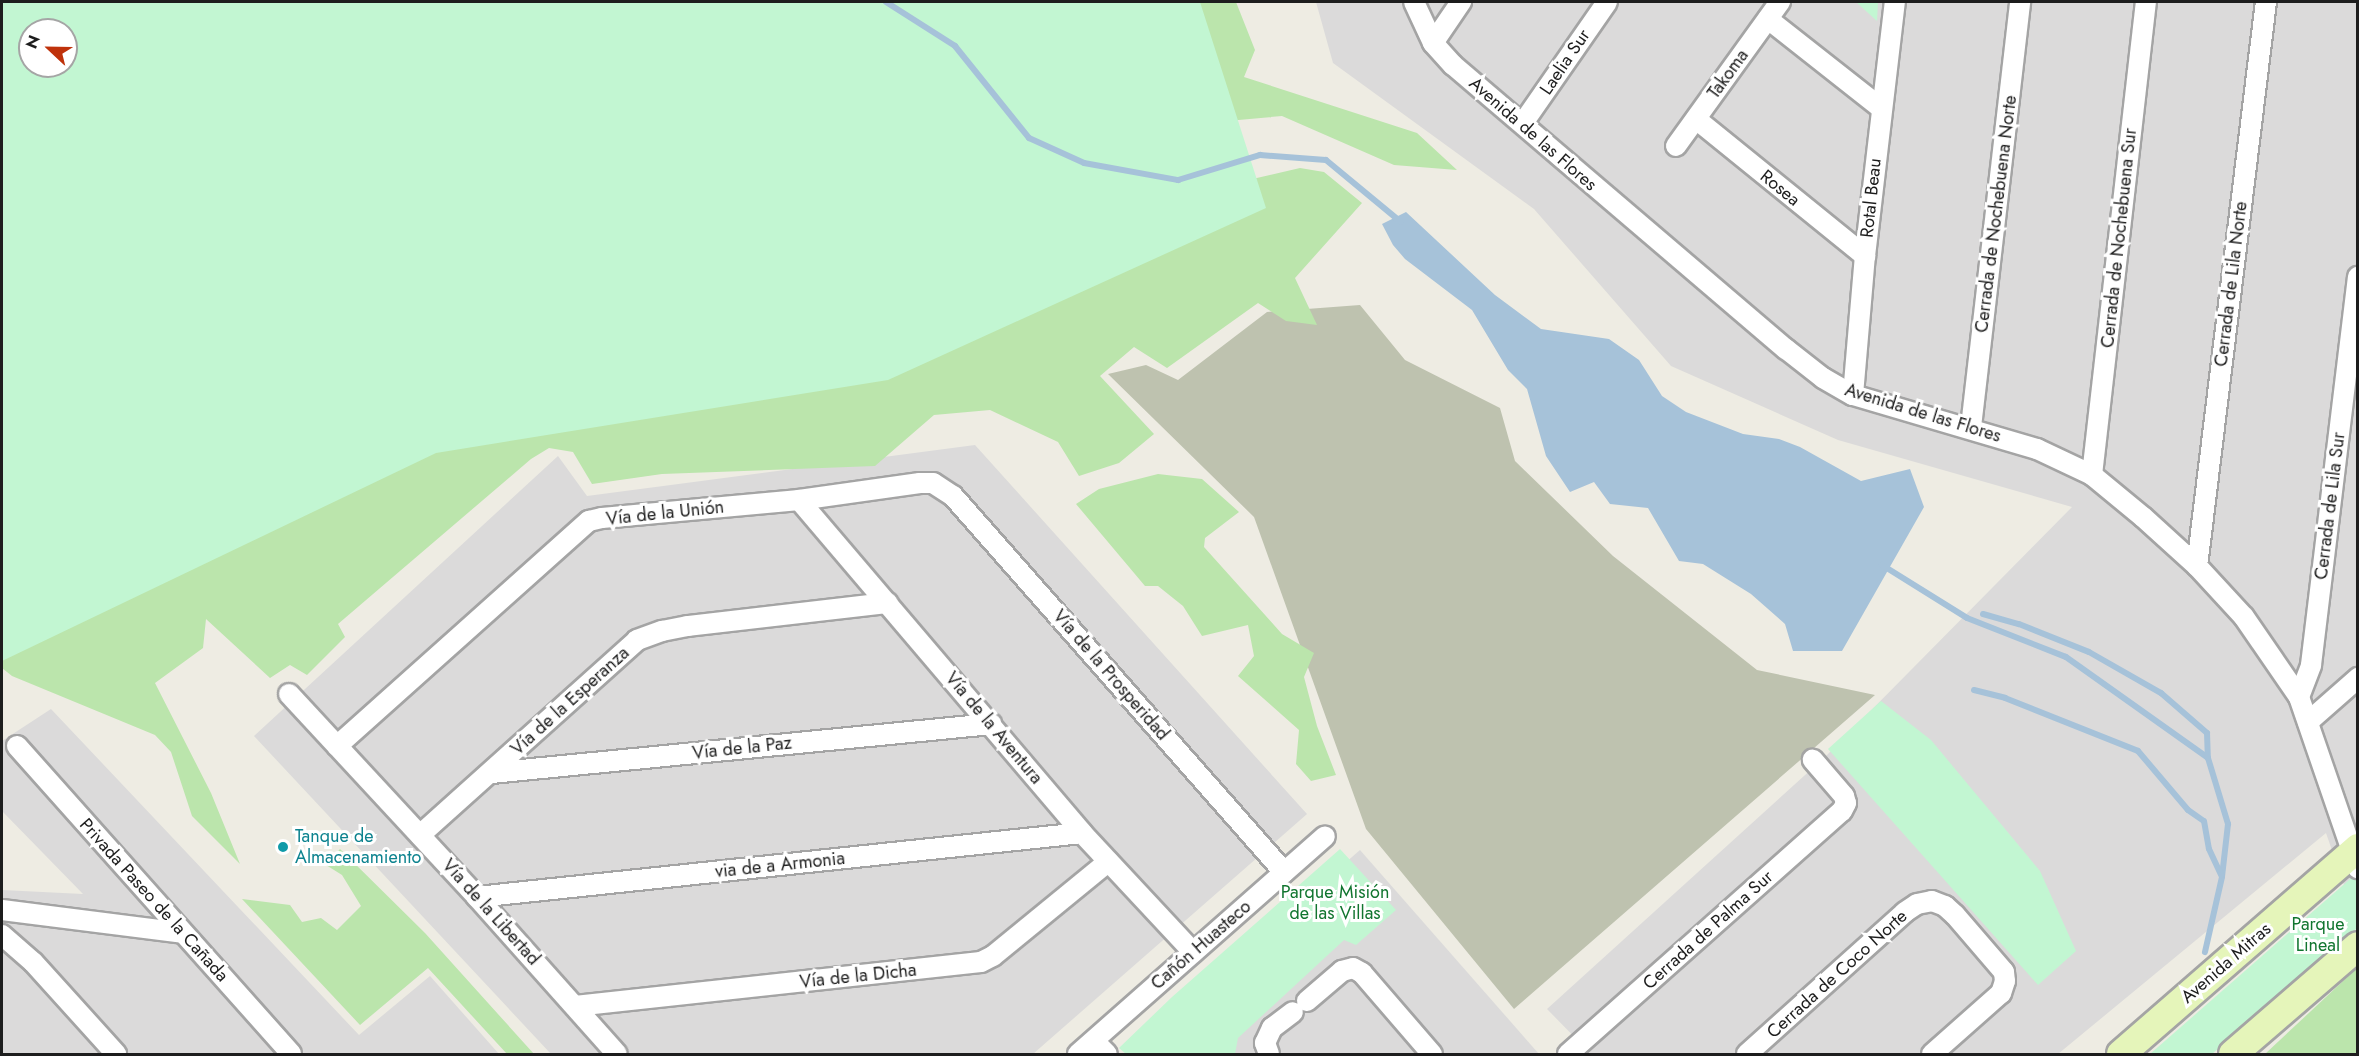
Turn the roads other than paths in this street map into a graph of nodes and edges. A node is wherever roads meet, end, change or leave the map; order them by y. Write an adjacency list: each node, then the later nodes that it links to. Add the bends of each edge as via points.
1 (1414, 2): 10 (street, Avenida de las Flores)
2 (1461, 2): 10 (street)
3 (1607, 2): 13 (street, Laelia Sur)
4 (1780, 2): 9 (street, Takoma)
5 (1894, 2): 11 (street, Rotal Beau)
6 (2020, 2): 18 (street, Cerrada de Nochebuena Norte)
7 (2146, 2): 19 (street, Cerrada de Nochebuena Sur)
8 (2266, 2): 22 (street, Cerrada de Lila Norte)
9 (1768, 19): 11 (street); 12 (street, Takoma)
10 (1433, 43): 13 (street, Avenida de las Flores, via 1453,65)
11 (1881, 108): 15 (street, Rotal Beau)
12 (1696, 119): 14 (street, Takoma); 15 (street, Rosea)
13 (1523, 123): 17 (street, Avenida de las Flores, via 1786,349)
14 (1676, 147)
15 (1865, 256): 17 (street, Rotal Beau)
16 (2358, 277): 26 (street, Cerrada de Lila Sur, via 2311,665)
17 (1852, 395): 18 (street, Avenida de las Flores)
18 (1971, 427): 19 (street, Avenida de las Flores, via 2037,449)
19 (2092, 475): 22 (street, Avenida de las Flores)
20 (933, 483): 21 (street, Vía de la Unión); 38 (street, Vía de la Prosperidad, via 954,496)
21 (799, 500): 23 (street, Vía de la Aventura); 30 (street, Vía de la Unión, via 589,521)
22 (2196, 566): 26 (street, Avenida de las Flores, via 2244,617)
23 (888, 603): 28 (street, Vía de la Aventura); 32 (street, Vía de la Esperanza, via 688,626 637,640)
24 (2358, 678): 27 (street)
25 (289, 694): 30 (street, Vía de la Libertad)
26 (2299, 697): 27 (street, Avenida de las Flores)
27 (2308, 722): 36 (street, Avenida de las Flores)
28 (992, 724): 32 (street, Vía de la Paz); 33 (street, Vía de la Aventura)
29 (17, 746): 41 (street, Privada Paseo de la Cañada)
30 (337, 746): 34 (street, Vía de la Libertad)
31 (1813, 760): 53 (street, Cerrada de Palma Sur, via 1844,795 1842,812)
32 (491, 773): 34 (street, Vía de la Esperanza)
33 (1082, 833): 37 (street, Vía de la Aventura); 39 (street, via de a Armonia)
34 (420, 835): 39 (street, Vía de la Libertad)
35 (1325, 836): 38 (street, Cañón Huasteco)
36 (2356, 857): 56 (street, Avenida Mitras)
37 (1108, 862): 44 (street, Vía de la Aventura); 45 (street, Vía de la Dicha, via 981,962)
38 (1284, 872): 44 (street, Cañón Huasteco)
39 (477, 897): 45 (street, Vía de la Libertad)
40 (2, 910): 41 (street)
41 (183, 933): 49 (street, Privada Paseo de la Cañada)
42 (2, 935): 48 (street, via 33,962)
43 (2358, 946): 57 (street)
44 (1194, 952): 46 (street, Cañón Huasteco)
45 (575, 1006): 50 (street, Vía de la Libertad)
46 (1100, 1048): 51 (street, Cañón Huasteco)
47 (1267, 1049): 52 (street, via 1272,1028 1342,971 1353,968 1362,973)
48 (116, 1054)
49 (291, 1054)
50 (616, 1054)
51 (1077, 1054)
52 (1432, 1054)
53 (1568, 1054)
54 (1747, 1054): 55 (street, Cerrada de Coco Norte, via 1905,912 1932,901 1955,915 2004,972 2005,981 2001,993)
55 (1932, 1054)
56 (2121, 1054)
57 (2233, 1054)

